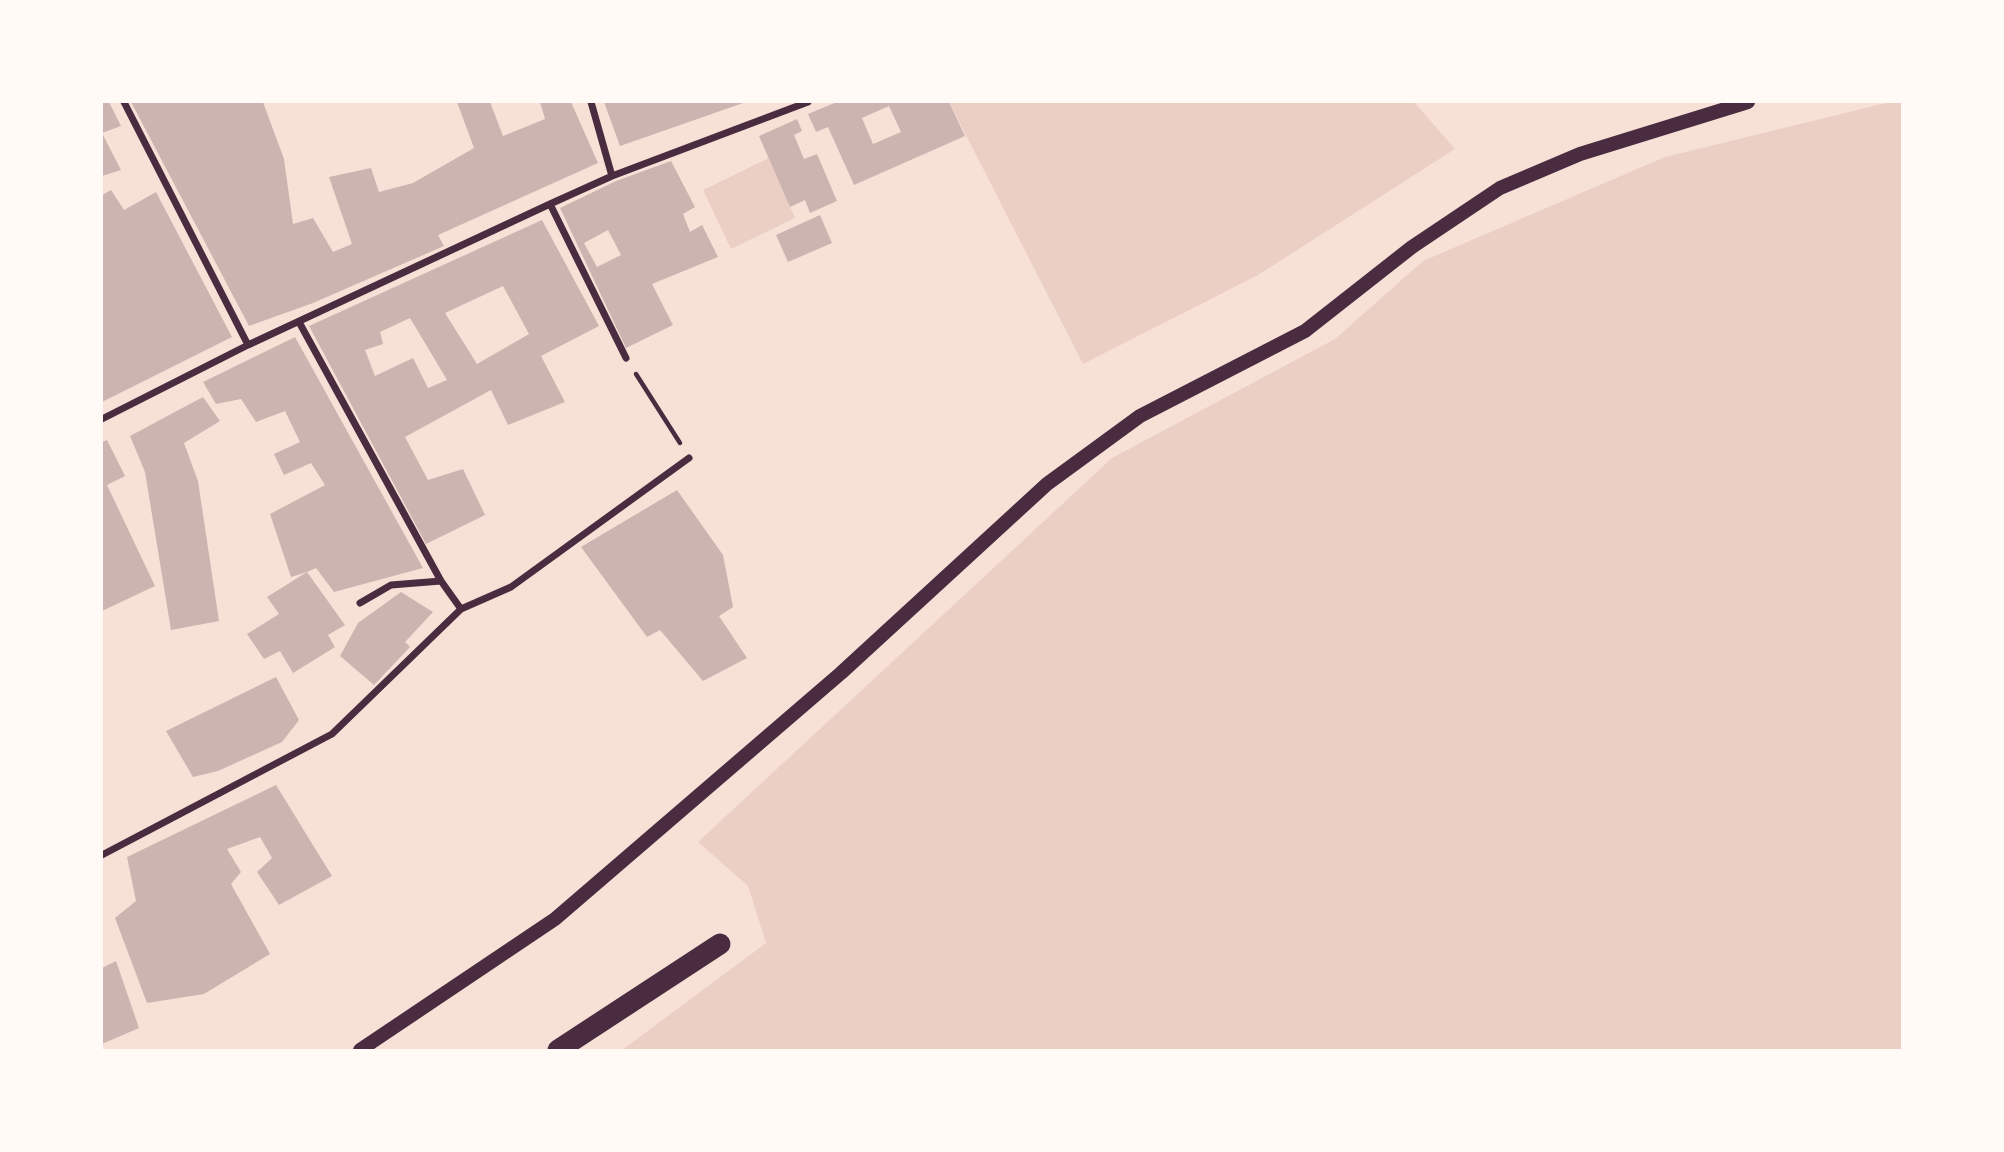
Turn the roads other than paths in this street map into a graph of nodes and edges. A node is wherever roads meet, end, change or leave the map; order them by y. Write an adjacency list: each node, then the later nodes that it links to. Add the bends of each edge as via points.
1 (124, 102): 8 (street)
2 (591, 102): 5 (street)
3 (807, 102): 5 (street)
4 (1748, 102): 17 (main road, via 1580,154 1500,188 1412,247 1305,331 1140,416 1046,484 841,673 555,919)
5 (612, 176): 6 (street)
6 (550, 204): 7 (street); 9 (street)
7 (299, 322): 8 (street); 12 (street)
8 (248, 345): 10 (street)
9 (626, 358)
10 (102, 419)
11 (689, 458): 14 (street, via 511,587)
12 (441, 581): 13 (street, via 391,585); 14 (street)
13 (360, 603)
14 (461, 609): 15 (street, via 332,734)
15 (102, 855)
16 (720, 944): 18 (highway)
17 (360, 1051)
18 (558, 1051)

